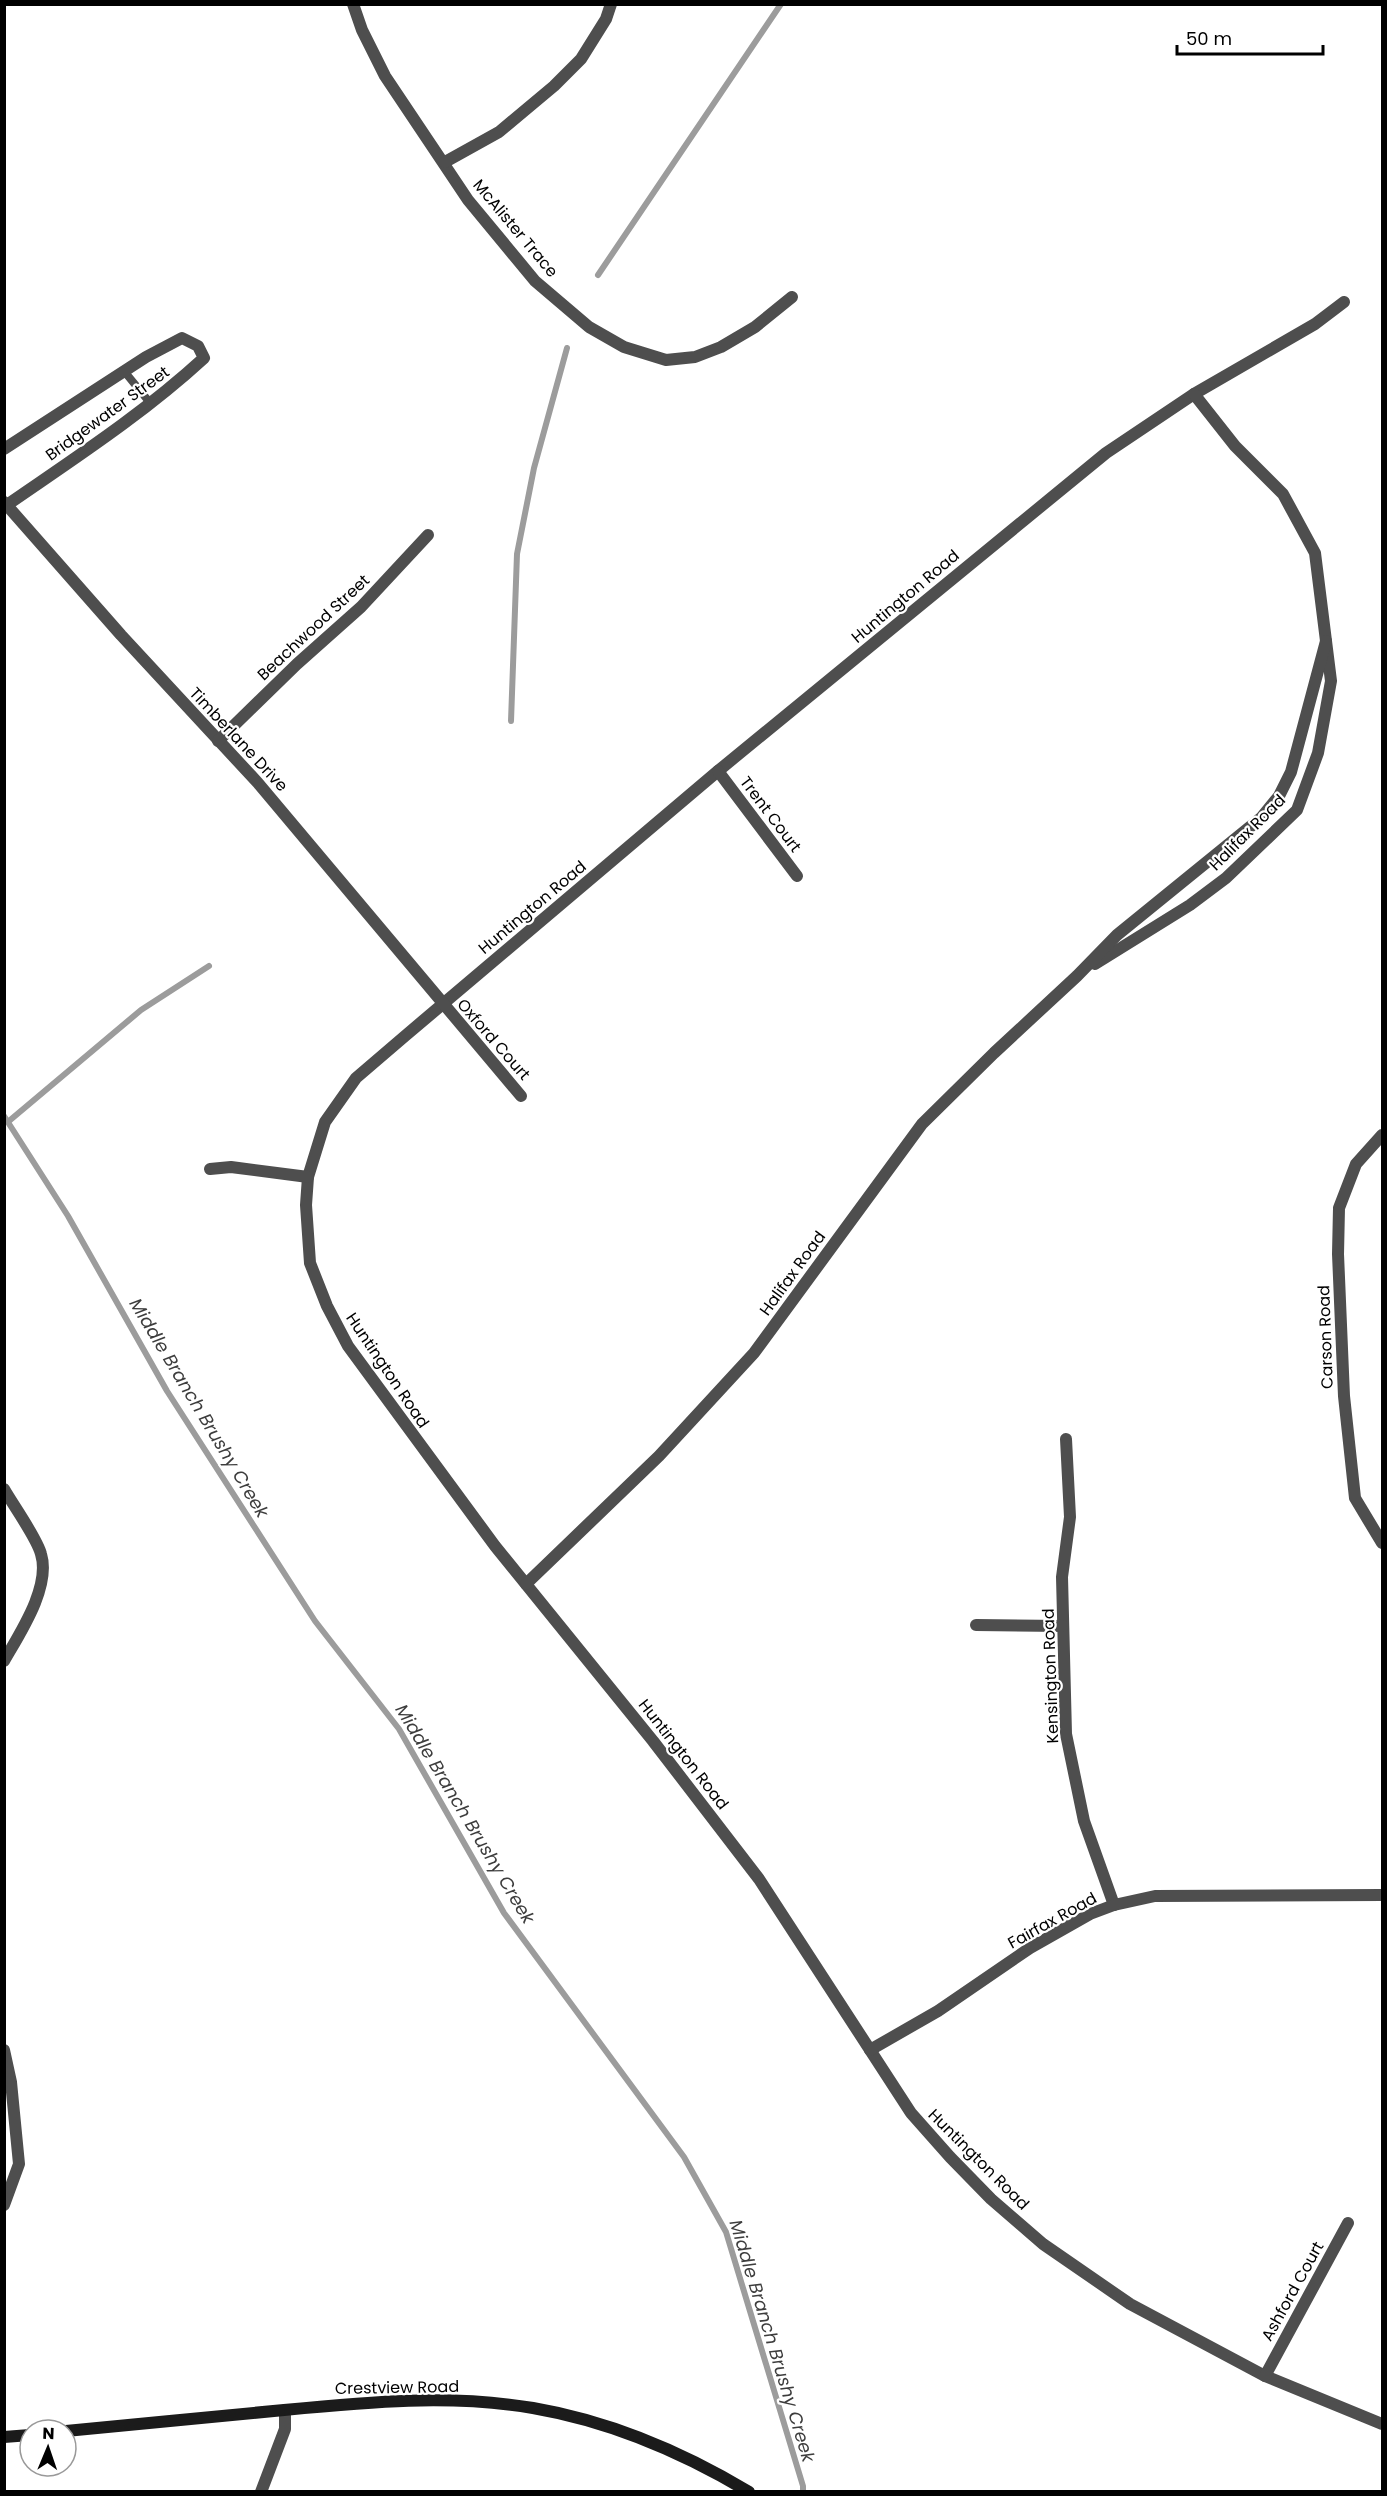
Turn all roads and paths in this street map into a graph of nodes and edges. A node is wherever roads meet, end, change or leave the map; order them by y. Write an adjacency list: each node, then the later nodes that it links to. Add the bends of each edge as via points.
1 (353, 4): 3 (street, McAlister Trace, via 385,76)
2 (611, 4): 3 (street, via 581,59 554,86 499,132)
3 (445, 162): 4 (street, McAlister Trace, via 468,200 535,281 589,327 624,347 666,360 695,357 754,327)
4 (792, 297)
5 (1344, 302): 7 (street, Huntington Road, via 1315,324)
6 (124, 372): 8 (lane); 8 (street, Bridgewater Street, via 183,338 198,346 204,358); 9 (street, Bridgewater Street)
7 (1194, 394): 12 (street, Halifax Road, via 1235,446 1283,494 1315,553); 14 (street, Huntington Road, via 1106,453)
8 (151, 404): 10 (street, Bridgewater Street)
9 (4, 449)
10 (6, 504): 13 (street, Timberlane Drive)
11 (429, 536): 13 (street, Beachwood Street, via 361,607)
12 (1326, 641): 16 (street, Halifax Road, via 1291,772 1279,796 1261,818 1117,935); 16 (street, Halifax Road, via 1331,681 1318,753 1297,810 1226,878)
13 (218, 741): 17 (street, Timberlane Drive, via 301,834)
14 (718, 771): 15 (street, Trent Court); 17 (street, Huntington Road)
15 (797, 876)
16 (1077, 976): 25 (street, Halifax Road, via 922,1124 754,1353 659,1456)
17 (442, 1005): 18 (street, Oxford Court); 21 (street, Huntington Road, via 356,1078 325,1122)
18 (521, 1096)
19 (1383, 1135): 24 (street, Carson Road, via 1356,1164 1340,1208 1338,1254 1344,1396 1355,1498)
20 (210, 1169): 21 (street, via 231,1167)
21 (308, 1178): 25 (street, Huntington Road, via 310,1263 348,1346)
22 (1066, 1439): 27 (street, Kensington Road, via 1070,1517 1062,1577)
23 (4, 1489): 28 (street, via 41,1553 43,1578 30,1614)
24 (1383, 1543)
25 (526, 1584): 32 (street, Huntington Road, via 759,1879)
26 (976, 1624): 27 (street)
27 (1063, 1626): 30 (street, Kensington Road, via 1066,1734 1084,1821)
28 (4, 1661)
29 (1383, 1895): 30 (street, Fairfax Road, via 1155,1896)
30 (1114, 1905): 32 (street, Fairfax Road, via 1030,1948 938,2011)
31 (4, 2050): 33 (street, via 19,2164)
32 (870, 2050): 35 (street, Huntington Road, via 911,2113 950,2157 1043,2244 1130,2304)
33 (4, 2205)
34 (1348, 2223): 35 (street, Ashford Court)
35 (1264, 2376): 37 (street, Huntington Road)
36 (285, 2410): 38 (street, Crestview Road); 39 (street, via 285,2429); 40 (street, Crestview Road, via 448,2399 534,2408 612,2429 679,2455)
37 (1383, 2424)
38 (78, 2430)
39 (261, 2492)
40 (749, 2492)

